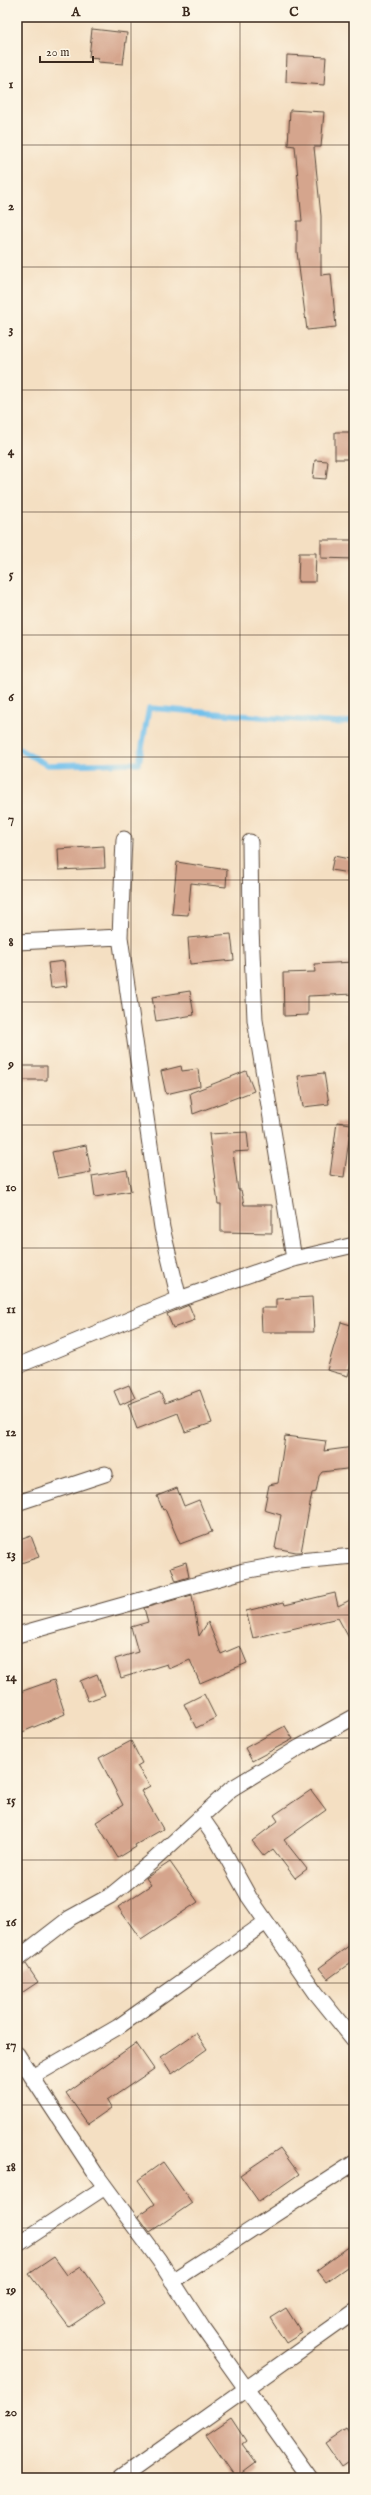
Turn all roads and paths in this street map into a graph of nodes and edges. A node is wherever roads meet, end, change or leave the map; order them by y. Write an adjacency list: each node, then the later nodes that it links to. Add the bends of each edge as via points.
1 (124, 839): 3 (street)
2 (250, 842): 6 (street, via 255,1020)
3 (120, 937): 4 (street); 7 (street, via 159,1205)
4 (17, 942)
5 (354, 1245): 6 (street)
6 (294, 1259): 7 (street)
7 (180, 1299): 8 (street)
8 (17, 1366)
9 (105, 1474): 10 (street)
10 (17, 1503)
11 (354, 1556): 12 (street, via 299,1561 244,1571)
12 (17, 1635)
13 (354, 1717): 14 (street, via 231,1789)
14 (201, 1817): 15 (street); 16 (street, via 110,1896 70,1918)
15 (266, 1922): 17 (street, via 316,1994); 19 (street, via 118,2027)
16 (17, 1959)
17 (354, 2040)
18 (17, 2054): 19 (street)
19 (32, 2077): 21 (street)
20 (354, 2163): 23 (street)
21 (105, 2187): 22 (street); 23 (street)
22 (17, 2245)
23 (172, 2281): 25 (street)
24 (354, 2312): 25 (street)
25 (246, 2388): 26 (street); 27 (street)
26 (121, 2478)
27 (310, 2478)

